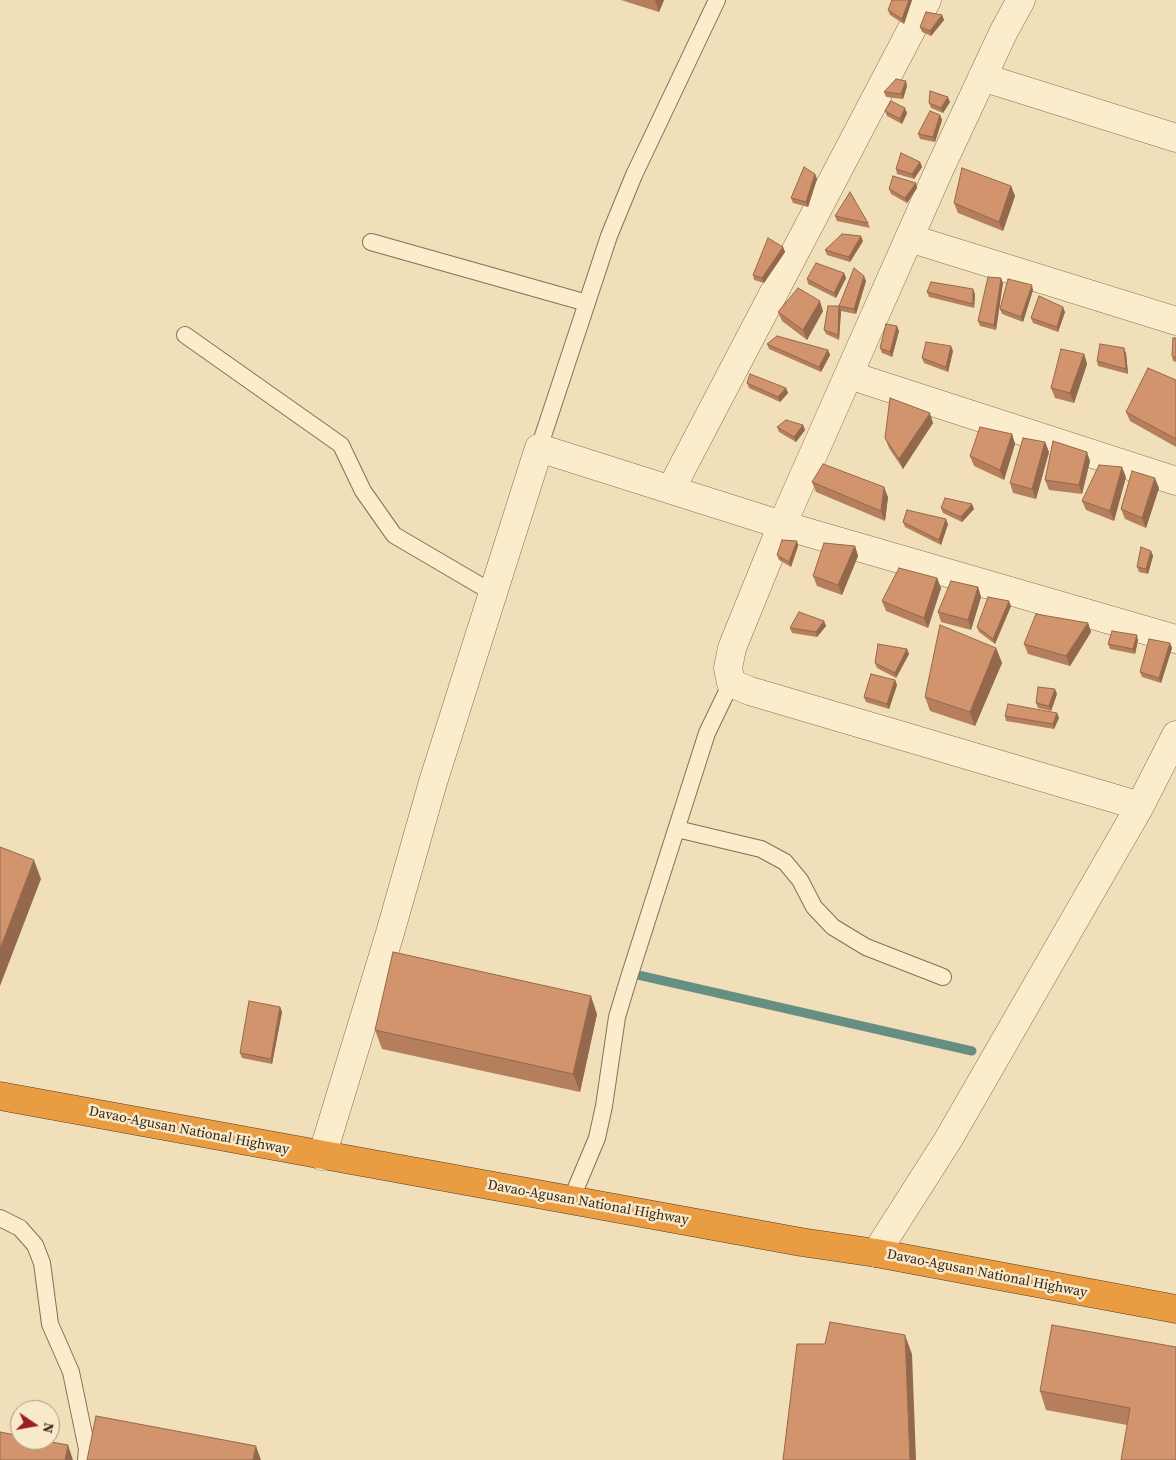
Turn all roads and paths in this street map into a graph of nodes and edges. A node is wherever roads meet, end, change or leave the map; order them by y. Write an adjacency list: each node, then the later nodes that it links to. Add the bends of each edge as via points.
1 (716, 0): 8 (lane, via 634,175)
2 (927, 0): 14 (street)
3 (1021, 0): 4 (street)
4 (982, 77): 5 (street); 6 (street)
5 (1176, 138)
6 (909, 238): 9 (street); 11 (street)
7 (371, 242): 8 (lane)
8 (587, 303): 12 (lane)
9 (1176, 322)
10 (184, 335): 16 (lane, via 341,445 363,491 394,535)
11 (849, 375): 13 (street); 15 (street)
12 (539, 448): 14 (street); 16 (street)
13 (1176, 481)
14 (671, 489): 15 (street)
15 (782, 525): 17 (street); 18 (street, via 732,648 728,668)
16 (493, 593): 24 (street)
17 (1176, 638)
18 (731, 683): 20 (street); 21 (lane, via 708,733)
19 (1176, 735): 20 (street)
20 (1140, 806): 27 (street, via 948,1140)
21 (677, 829): 22 (lane, via 761,849 785,862 800,880 814,907 833,927 866,947); 25 (lane, via 617,1017 597,1138)
22 (943, 977)
23 (0, 1096): 24 (highway, Davao-Agusan National Highway)
24 (322, 1156): 25 (highway, Davao-Agusan National Highway)
25 (570, 1200): 27 (highway, Davao-Agusan National Highway)
26 (0, 1218): 29 (lane, via 20,1228 35,1245 42,1262 50,1324 71,1372 87,1449)
27 (876, 1253): 28 (highway, Davao-Agusan National Highway)
28 (1176, 1309)
29 (86, 1460)

